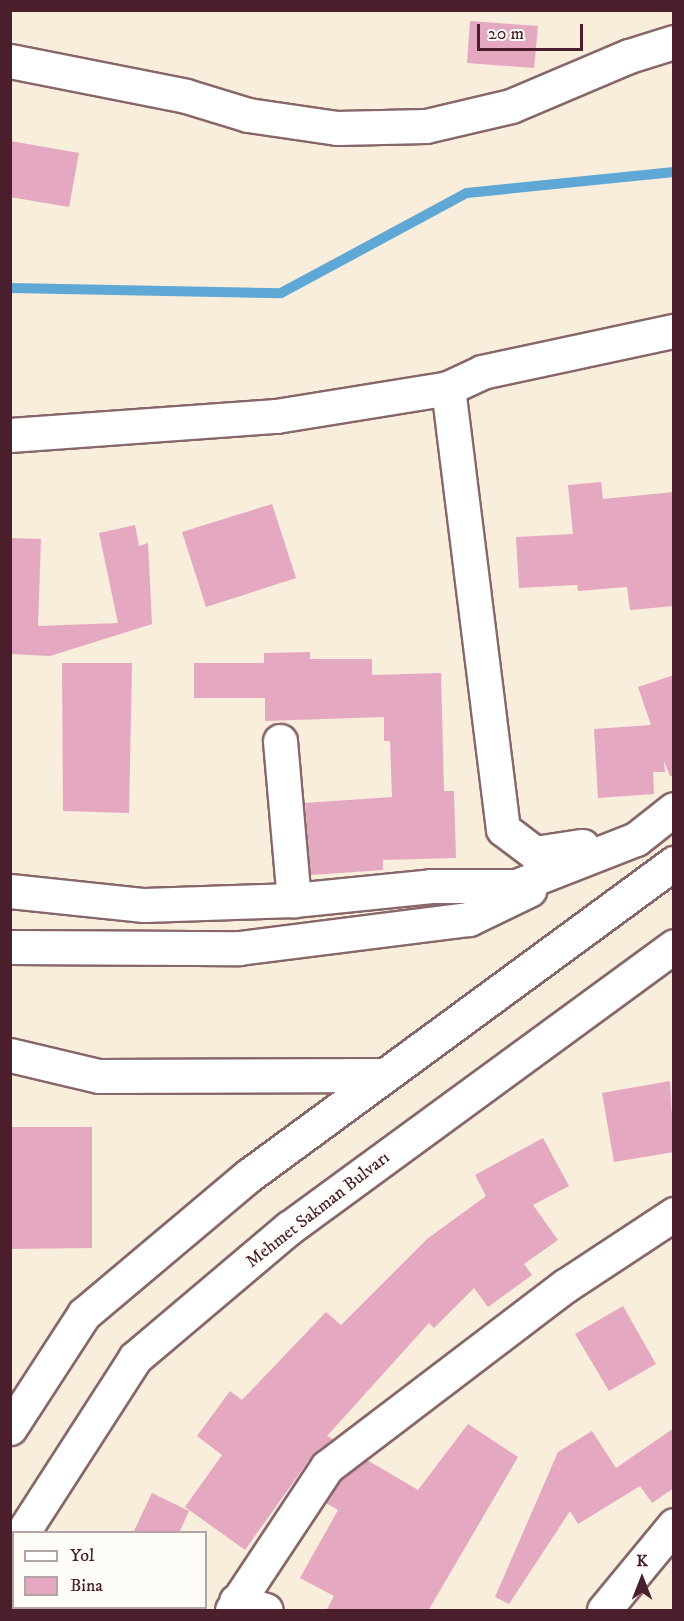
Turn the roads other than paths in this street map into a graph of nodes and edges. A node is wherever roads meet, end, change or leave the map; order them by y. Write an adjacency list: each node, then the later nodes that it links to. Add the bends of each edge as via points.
1 (674, 42): 2 (street, via 629,56 511,106 426,126 338,128 248,116 186,96)
2 (10, 61)
3 (674, 331): 4 (street, via 482,372)
4 (448, 388): 5 (street, via 276,416); 8 (street, via 503,829 535,853)
5 (10, 435)
6 (280, 741): 11 (street)
7 (674, 809): 8 (street)
8 (636, 839): 11 (street, via 516,886 431,886); 13 (street, via 469,919 239,948)
9 (674, 863): 15 (street)
10 (10, 891): 11 (street, via 144,905)
11 (294, 900)
12 (674, 946): 19 (street, Mehmet Sakman Bulvarı, via 289,1228 135,1359)
13 (10, 948)
14 (10, 1055): 15 (street, via 99,1076)
15 (385, 1075): 17 (street, via 248,1176 84,1314)
16 (674, 1214): 20 (street, via 565,1286 327,1467)
17 (10, 1428)
18 (674, 1525): 21 (street)
19 (24, 1531)
20 (245, 1607)
21 (604, 1611)

